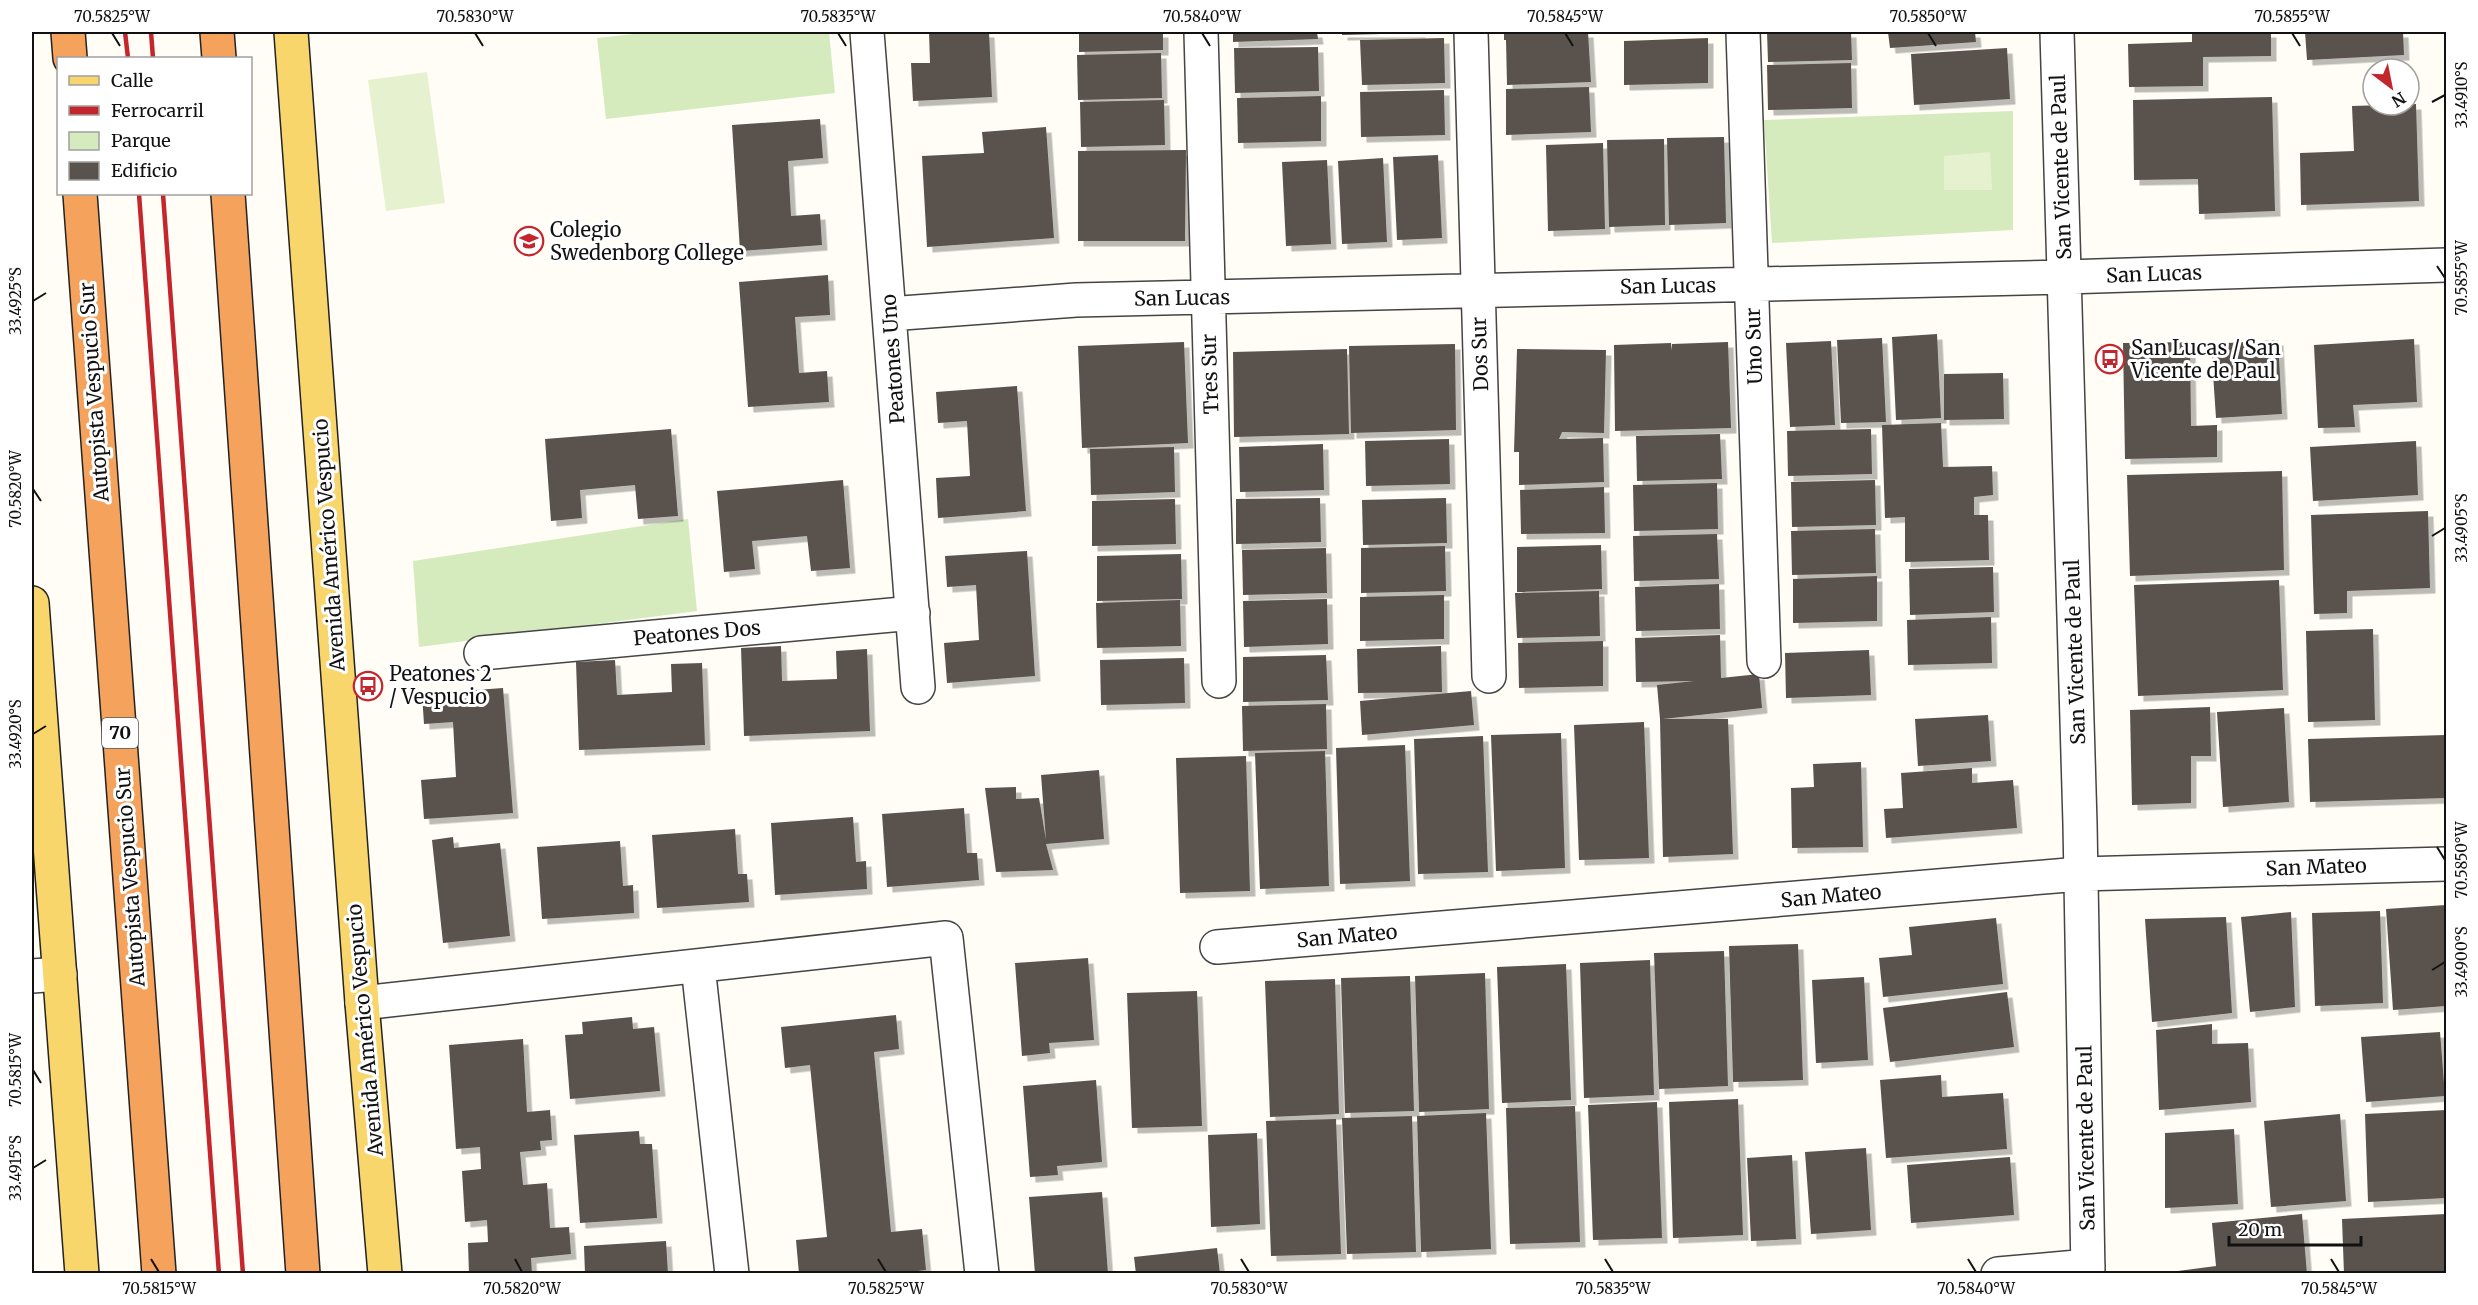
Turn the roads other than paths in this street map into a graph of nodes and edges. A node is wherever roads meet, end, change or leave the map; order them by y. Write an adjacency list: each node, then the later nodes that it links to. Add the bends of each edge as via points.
1 (68, 32): 9 (highway)
2 (217, 32): 10 (highway)
3 (291, 32): 31 (main road, Avenida Américo Vespucio)
4 (867, 32): 18 (street, Peatones Uno)
5 (1201, 32): 17 (street, Tres Sur)
6 (1471, 32): 16 (street, Dos Sur)
7 (1743, 32): 15 (street, Uno Sur)
8 (2057, 32): 14 (street, San Vicente de Paul)
9 (70, 57)
10 (219, 57)
11 (80, 195): 34 (highway, Autopista Vespucio Sur / 70)
12 (228, 195): 35 (highway)
13 (2446, 265): 14 (street, San Lucas)
14 (2065, 277): 15 (street, San Lucas); 27 (street, San Vicente de Paul)
15 (1752, 284): 16 (street, San Lucas); 22 (street, Uno Sur)
16 (1478, 291): 17 (street, San Lucas); 23 (street, Dos Sur)
17 (1208, 297): 18 (street, San Lucas, via 1076,300); 24 (street, Tres Sur)
18 (890, 314): 20 (street, Peatones Uno)
19 (32, 603): 30 (main road)
20 (913, 613): 21 (street, Peatones Dos); 25 (street, Peatones Uno)
21 (481, 653)
22 (1764, 661)
23 (1489, 676)
24 (1219, 681)
25 (918, 687)
26 (2446, 864): 27 (street, San Mateo)
27 (2080, 874): 28 (street, San Mateo); 32 (street, San Vicente de Paul)
28 (1217, 947)
29 (698, 966): 31 (street); 37 (street); 38 (street, via 946,938)
30 (46, 975): 33 (main road)
31 (362, 1003): 36 (main road, Avenida Américo Vespucio)
32 (2088, 1270): 39 (street)
33 (82, 1274)
34 (159, 1274)
35 (303, 1274)
36 (385, 1274)
37 (732, 1274)
38 (982, 1274)
39 (1998, 1274)

